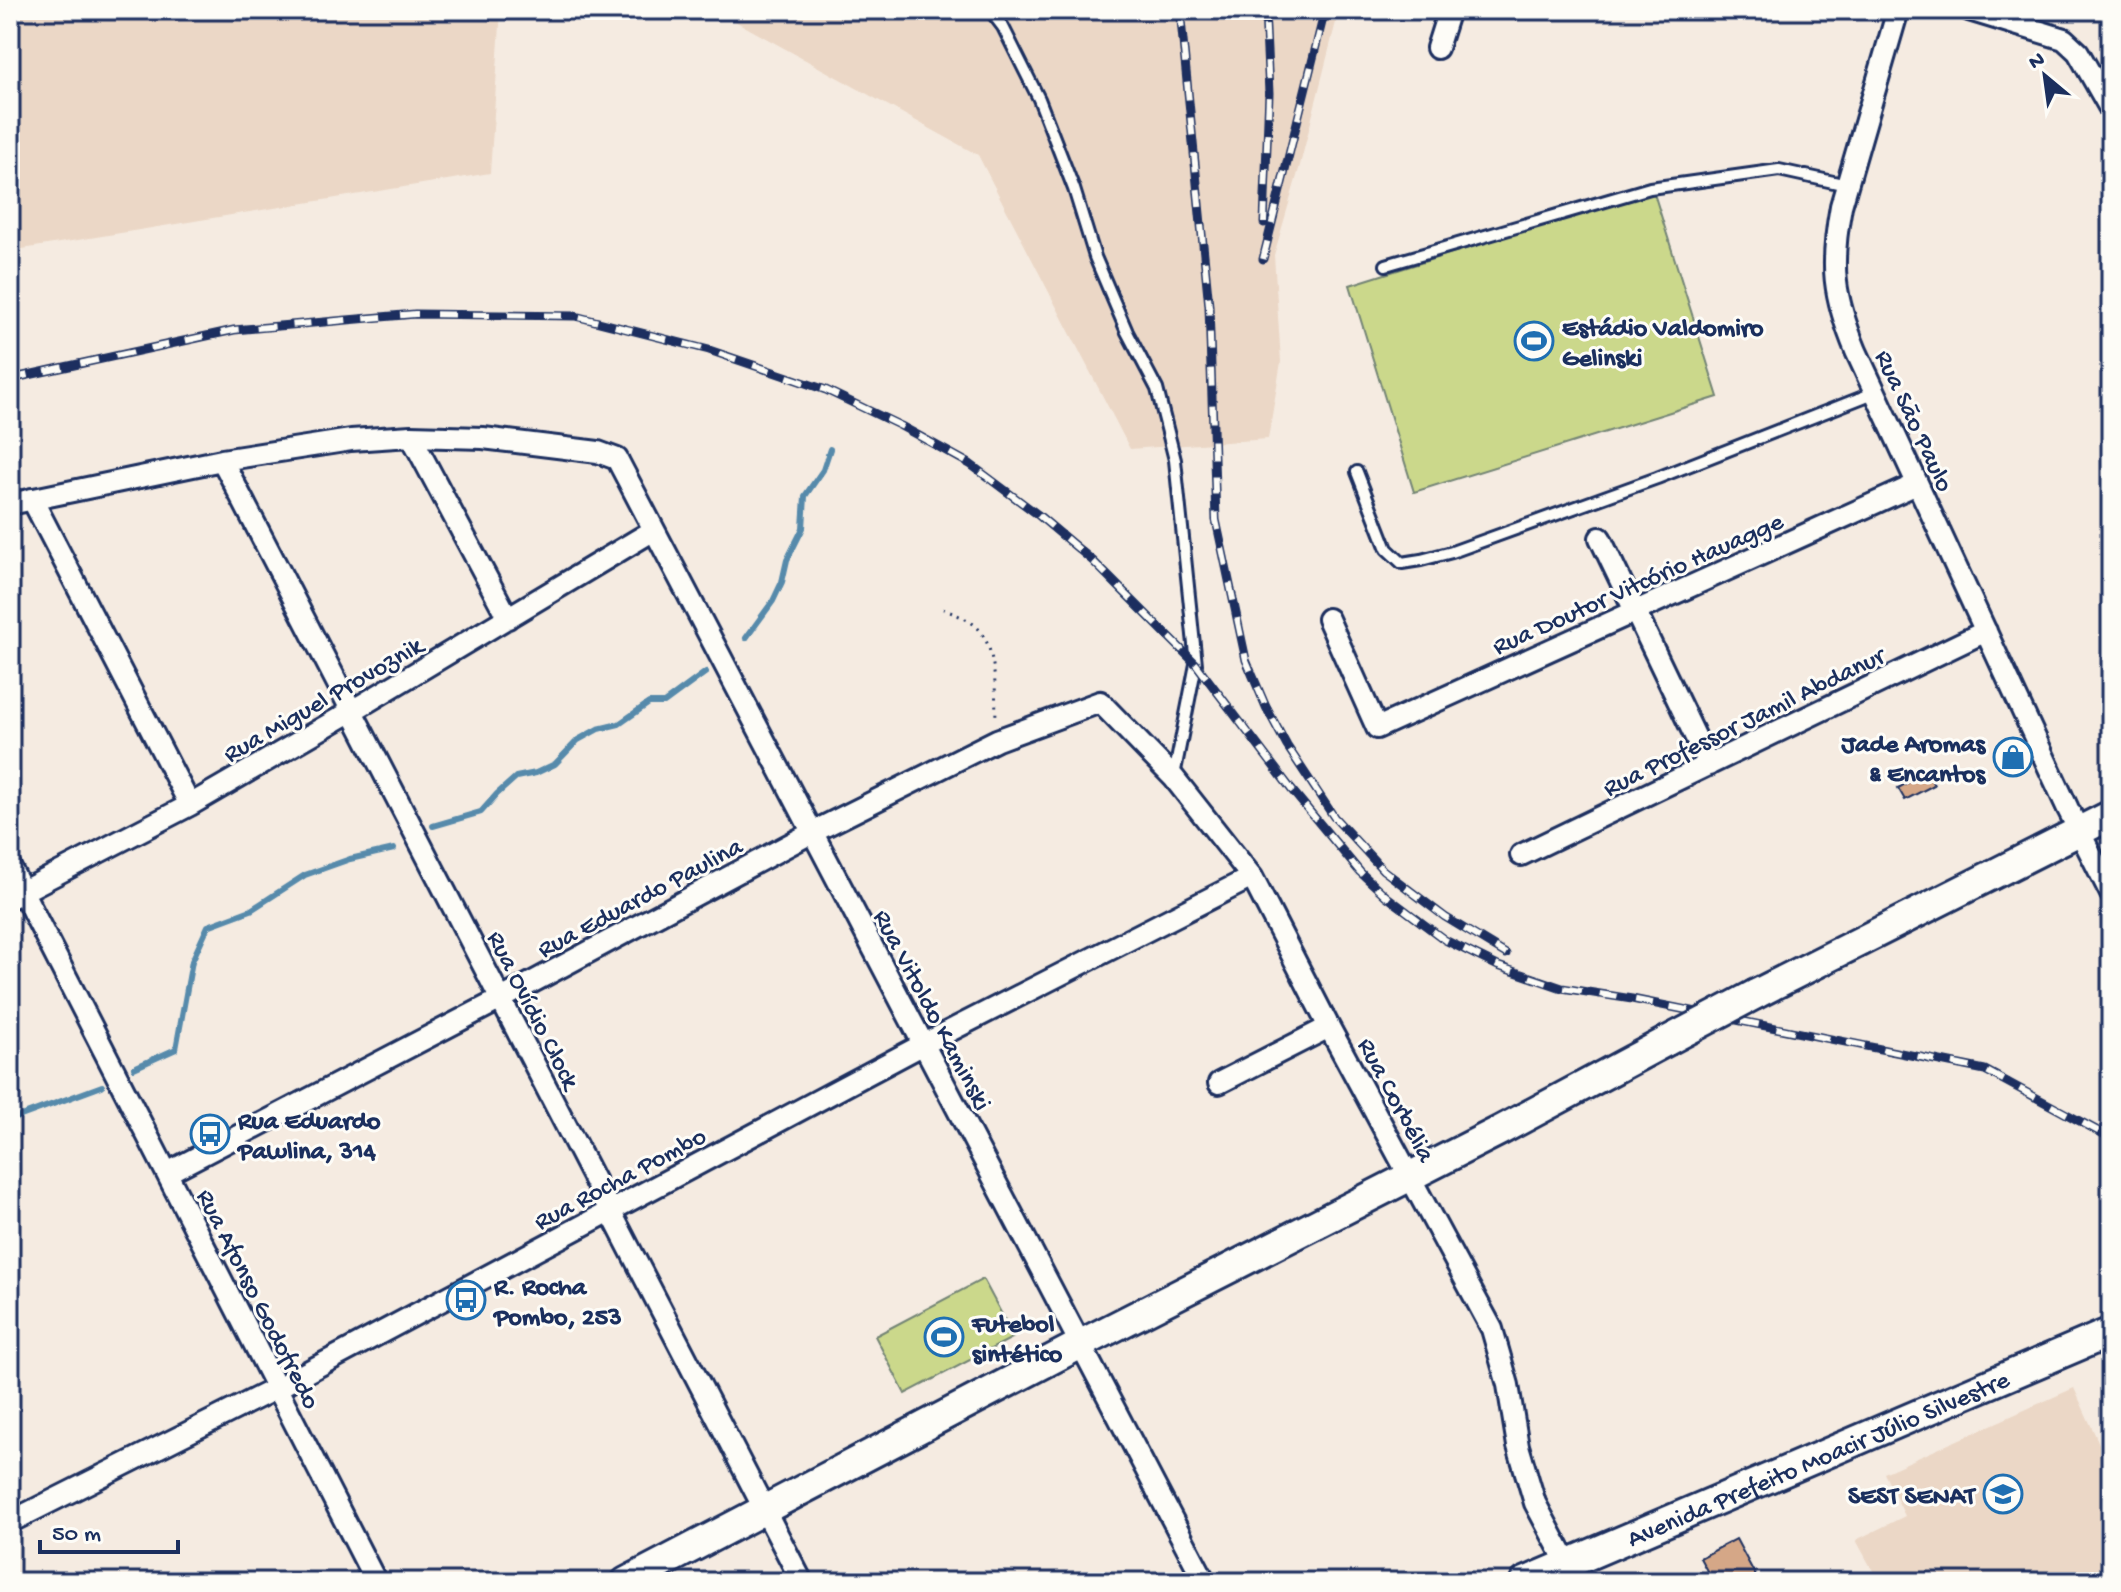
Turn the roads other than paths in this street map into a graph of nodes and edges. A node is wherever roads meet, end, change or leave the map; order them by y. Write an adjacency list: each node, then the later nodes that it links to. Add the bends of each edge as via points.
1 (990, 10): 26 (lane, via 1039,99 1095,257 1157,389 1175,460 1196,664)
2 (1449, 10): 5 (street)
3 (1898, 10): 8 (street, Rua São Paulo)
4 (1969, 10): 6 (street, via 2064,39)
5 (1437, 48)
6 (2106, 89): 7 (street)
7 (2111, 110)
8 (1847, 185): 9 (lane, via 1779,170 1650,188); 10 (street, Rua São Paulo, via 1835,239 1836,289 1842,316)
9 (1386, 265)
10 (1876, 392): 13 (lane, via 1452,552 1402,563 1387,549); 14 (street, Rua São Paulo)
11 (411, 436): 12 (street); 17 (street, Rua Vitoldo Kaminski, via 483,438 617,459); 20 (street)
12 (222, 460): 15 (street); 24 (street, Rua Ovídio Clock)
13 (1357, 472)
14 (1917, 484): 19 (street, Rua Doutor Vitcório Hauagge); 22 (street, Rua São Paulo)
15 (32, 499): 16 (street); 27 (street)
16 (10, 504)
17 (654, 530): 20 (street, Rua Miguel Provoznik); 30 (street, Rua Vitoldo Kaminski)
18 (1600, 538): 19 (street)
19 (1635, 611): 21 (street, Rua Doutor Vitcório Hauagge, via 1377,728); 25 (street)
20 (508, 618): 24 (street, Rua Miguel Provoznik)
21 (1328, 619)
22 (1986, 631): 25 (street, Rua Professor Jamil Abdanur); 29 (street, Rua São Paulo)
23 (1100, 702): 26 (street, Rua Corbélia); 30 (street, Rua Eduardo Paulina, via 997,740)
24 (352, 711): 27 (street, Rua Miguel Provoznik); 36 (street, Rua Ovídio Clock)
25 (1709, 765): 31 (street, Rua Professor Jamil Abdanur)
26 (1174, 778): 33 (street, Rua Corbélia)
27 (190, 805): 35 (street, Rua Miguel Provoznik)
28 (2111, 815): 29 (street)
29 (2079, 830): 34 (street, Rua São Paulo); 41 (street, bridge)
30 (813, 832): 36 (street, Rua Eduardo Paulina); 38 (street, Rua Vitoldo Kaminski)
31 (1521, 855)
32 (10, 867): 35 (street, Rua Afonso Godofredo)
33 (1252, 877): 37 (street, Rua Corbélia); 38 (street, Rua Rocha Pombo)
34 (2111, 894)
35 (17, 895): 40 (street, Rua Afonso Godofredo)
36 (501, 999): 40 (street, Rua Eduardo Paulina); 42 (street, Rua Ovídio Clock)
37 (1329, 1027): 39 (street); 41 (street, Rua Corbélia)
38 (924, 1044): 42 (street, Rua Rocha Pombo); 44 (street, Rua Vitoldo Kaminski)
39 (1219, 1083)
40 (167, 1173): 45 (street, Rua Afonso Godofredo)
41 (1410, 1176): 44 (street); 48 (street, Rua Corbélia, via 1492,1329 1535,1503)
42 (611, 1212): 45 (street, Rua Rocha Pombo); 46 (street, Rua Ovídio Clock)
43 (2111, 1332): 48 (street, Avenida Prefeito Moacir Júlio Silvestre)
44 (1081, 1344): 46 (street); 52 (street, Rua Vitoldo Kaminski)
45 (277, 1388): 47 (street, Rua Rocha Pombo); 49 (street, Rua Afonso Godofredo)
46 (764, 1510): 50 (street); 51 (street, Rua Ovídio Clock)
47 (10, 1522)
48 (1572, 1573): 53 (street, Avenida Prefeito Moacir Júlio Silvestre)
49 (376, 1582)
50 (626, 1582)
51 (802, 1582)
52 (1205, 1582)
53 (1525, 1582)

